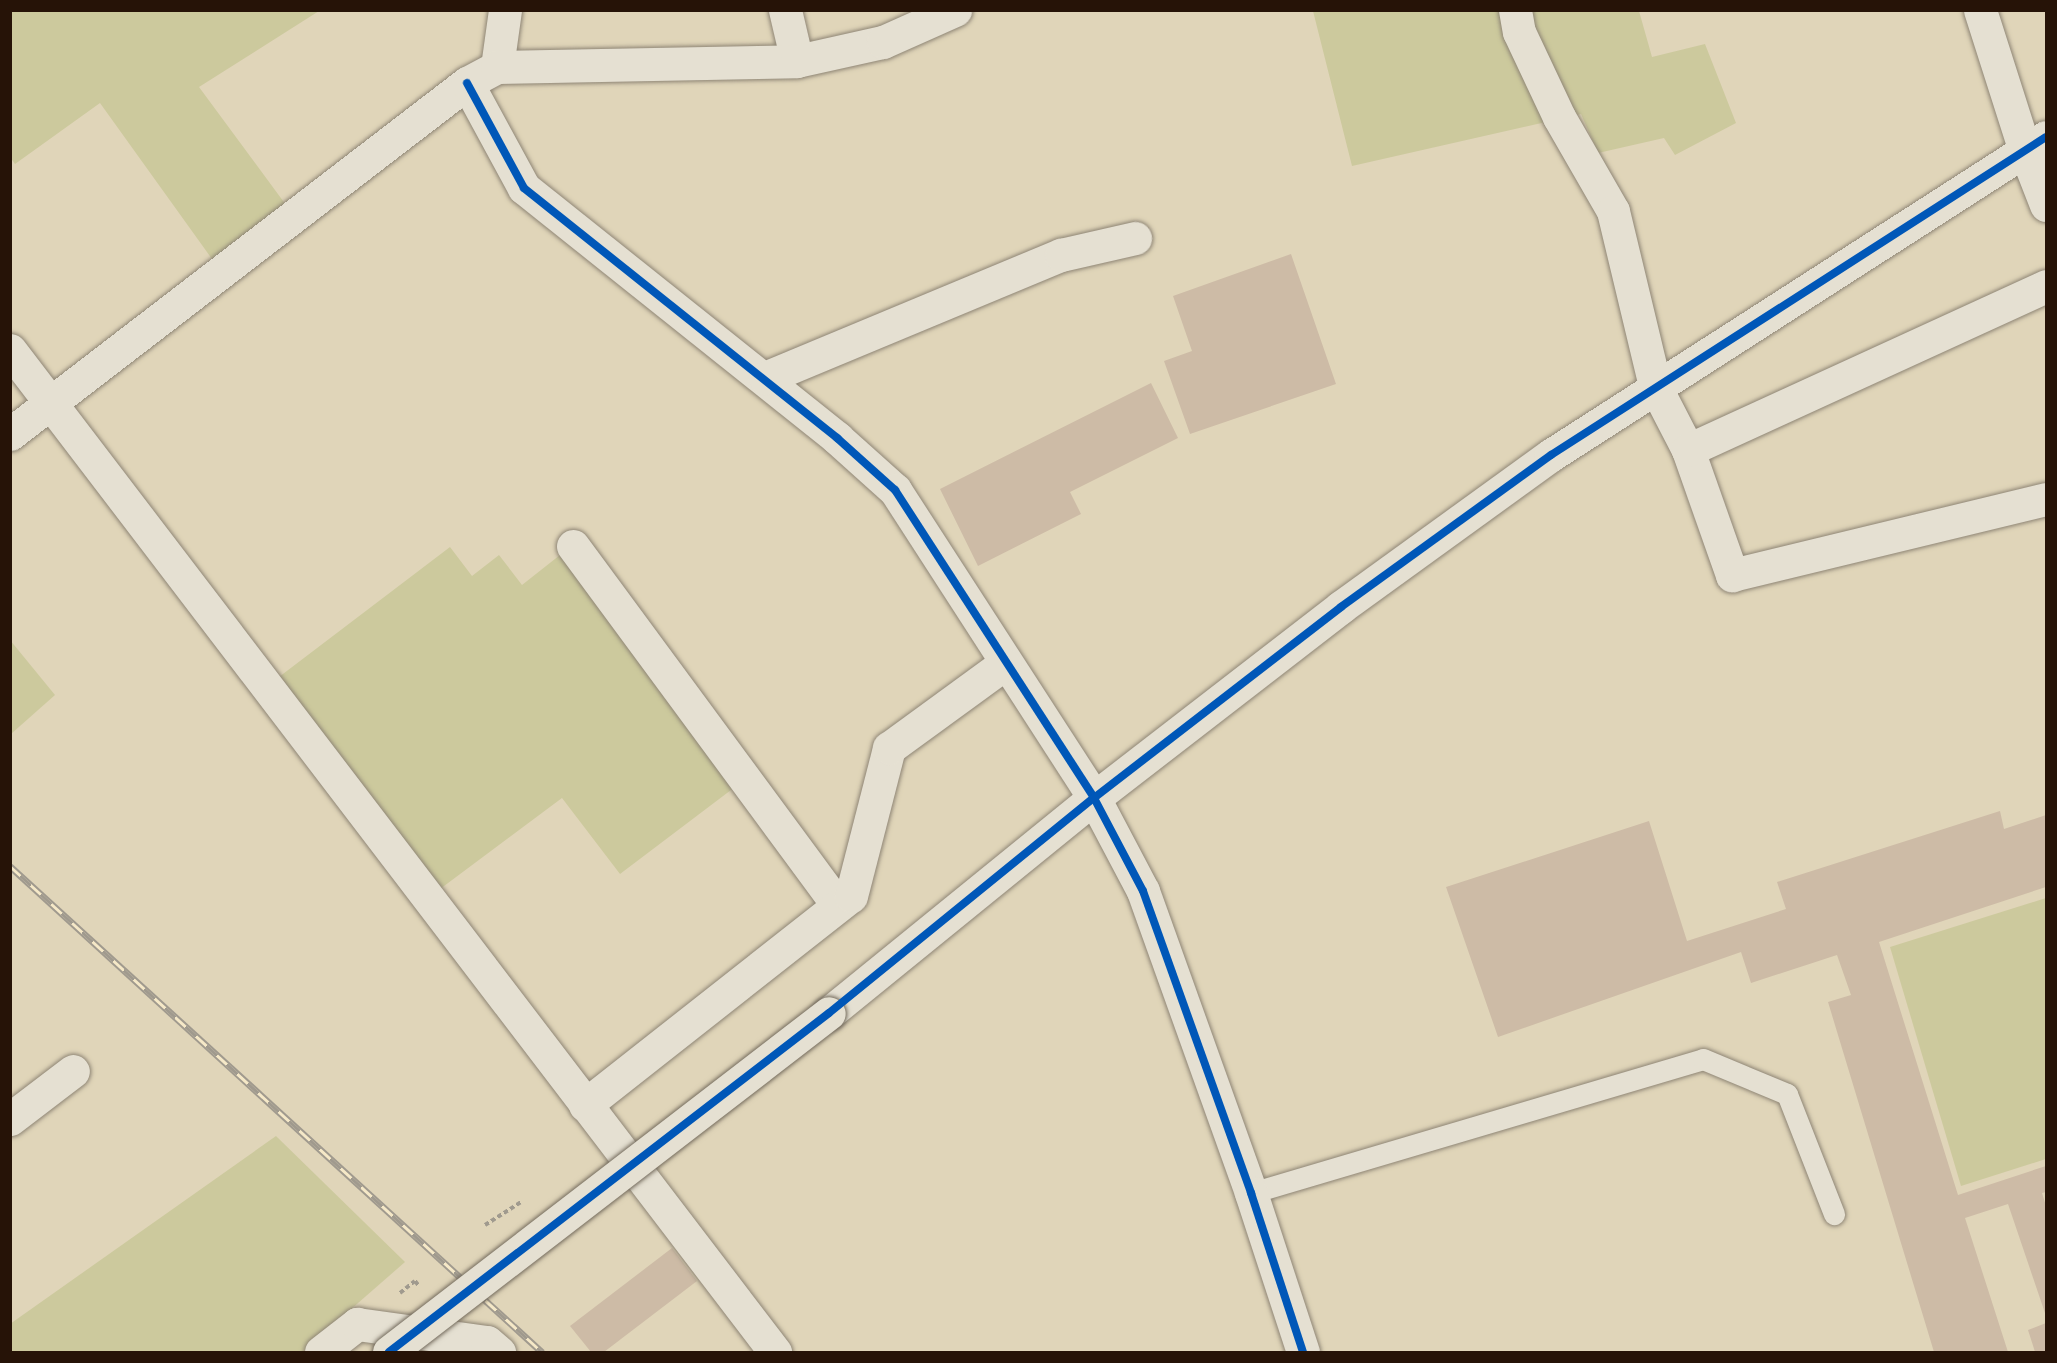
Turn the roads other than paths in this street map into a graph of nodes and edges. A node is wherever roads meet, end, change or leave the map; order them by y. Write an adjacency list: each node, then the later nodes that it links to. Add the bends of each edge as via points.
1 (505, 10): 7 (street)
2 (786, 10): 6 (street)
3 (955, 10): 6 (street, via 883,42)
4 (1515, 10): 15 (street, via 1519,32 1559,117 1613,211)
5 (1980, 10): 9 (street)
6 (797, 61): 7 (street)
7 (497, 67): 8 (street)
8 (467, 83): 14 (street, via 524,188); 16 (street)
9 (2036, 144): 10 (street); 15 (street)
10 (2046, 206)
11 (1135, 237): 14 (street, via 1060,255)
12 (2046, 286): 18 (street)
13 (10, 350): 16 (street)
14 (765, 378): 21 (street, via 895,490)
15 (1655, 386): 18 (street); 22 (street, via 1551,455 1341,607)
16 (51, 403): 17 (street); 25 (street)
17 (10, 434)
18 (1688, 450): 19 (street, via 1732,575)
19 (2046, 500)
20 (573, 546): 23 (street)
21 (1004, 664): 22 (street); 23 (street, via 889,748 851,896)
22 (1094, 798): 27 (street, via 1143,891); 31 (street, bridge, via 829,1013)
23 (838, 905): 25 (street)
24 (73, 1071): 26 (street)
25 (585, 1105): 32 (street)
26 (10, 1119)
27 (1251, 1193): 28 (lane, via 1703,1059 1787,1094); 33 (street)
28 (1834, 1214)
29 (486, 1349): 30 (street, via 357,1324)
30 (321, 1353)
31 (389, 1353)
32 (774, 1353)
33 (1303, 1353)

